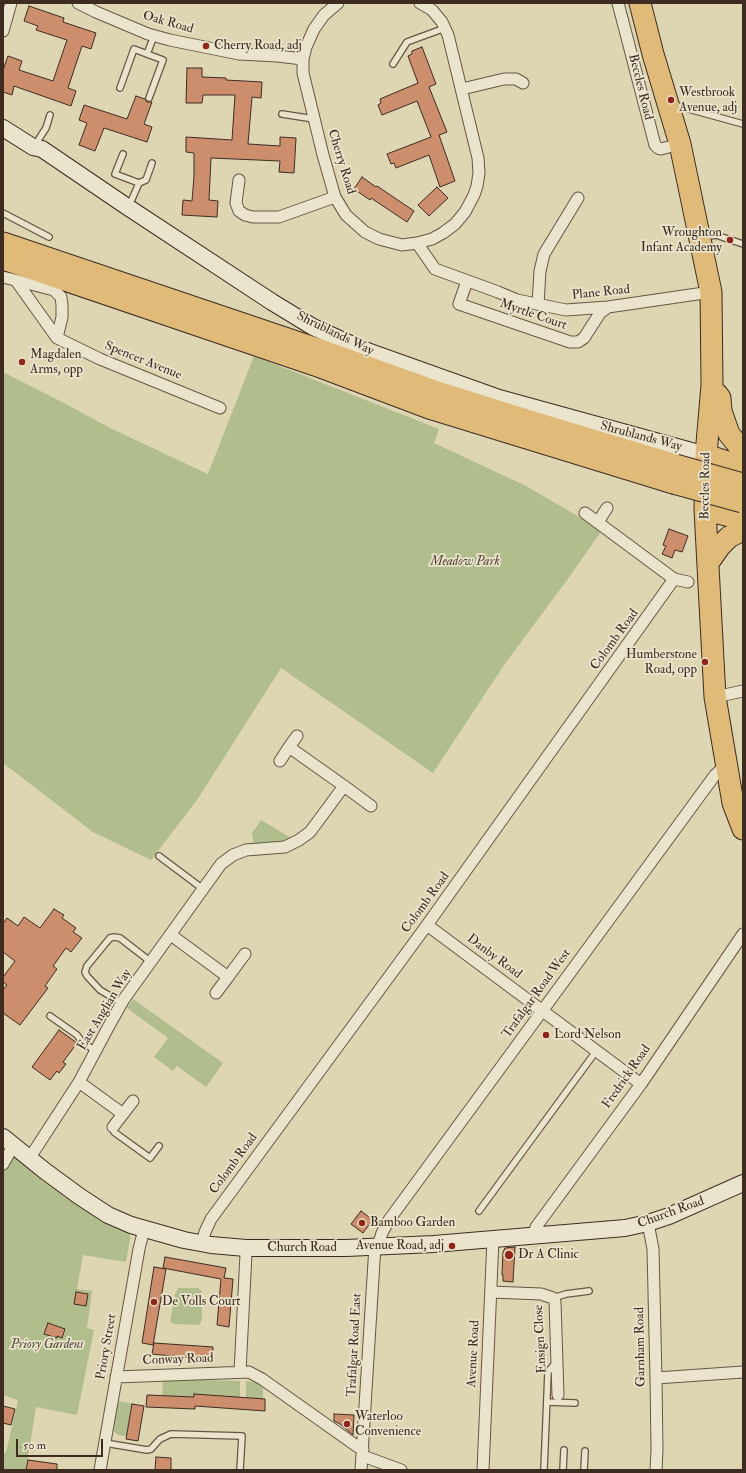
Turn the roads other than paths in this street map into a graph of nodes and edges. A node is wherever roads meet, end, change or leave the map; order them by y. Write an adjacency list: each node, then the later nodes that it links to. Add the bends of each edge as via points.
1 (11, 3): 8 (street)
2 (78, 3): 9 (street, Oak Road)
3 (338, 3): 11 (street, Cherry Road, via 314,28)
4 (420, 3): 7 (street, Cherry Road, via 432,10)
5 (618, 3): 23 (street, Beccles Road, via 655,145 661,149)
6 (640, 3): 17 (highway, Beccles Road)
7 (445, 28): 12 (lane, via 407,42); 15 (street, Cherry Road)
8 (3, 31)
9 (154, 36): 10 (lane); 11 (street, Oak Road, via 239,54)
10 (147, 54): 14 (lane, via 134,49); 16 (lane, via 163,60)
11 (303, 59): 20 (street, Cherry Road, via 303,73)
12 (393, 64)
13 (523, 82): 15 (street, via 504,79)
14 (120, 88)
15 (462, 89): 36 (street, Cherry Road, via 478,158 477,186 465,212 455,224 432,239)
16 (149, 98)
17 (668, 104): 21 (lane); 23 (highway, Beccles Road)
18 (282, 114): 20 (lane)
19 (50, 115): 24 (lane, via 46,128)
20 (314, 119): 29 (street, Cherry Road)
21 (743, 124)
22 (3, 128): 24 (street, Shrublands Way)
23 (680, 144): 34 (highway, Beccles Road)
24 (33, 147): 31 (street, Shrublands Way, via 42,149)
25 (123, 154): 28 (lane, via 115,174)
26 (152, 163): 28 (lane, via 146,180)
27 (238, 180): 29 (street, via 236,203 239,211 253,217 279,217)
28 (139, 183): 31 (lane)
29 (336, 197): 36 (street, Cherry Road, via 346,215 365,232 402,245)
30 (578, 198): 43 (street, via 544,254)
31 (128, 208): 49 (street, Shrublands Way, via 272,302 344,341 499,398)
32 (3, 213): 33 (lane)
33 (48, 237)
34 (699, 237): 37 (lane, via 716,235); 42 (highway, Beccles Road)
35 (3, 243): 51 (highway, via 434,391 533,422)
36 (417, 243): 40 (street, Plane Road, via 435,269)
37 (743, 244)
38 (3, 259): 51 (highway, via 316,365 429,408)
39 (3, 277): 41 (street)
40 (467, 281): 43 (street, Plane Road, via 517,300); 44 (street, Myrtle Court, via 459,304 570,342 578,342 584,338 600,313)
41 (17, 282): 45 (street, Spencer Avenue); 45 (street, via 54,290 61,297 62,317)
42 (711, 292): 44 (street, Plane Road); 46 (highway, Beccles Road)
43 (538, 304): 44 (street, Plane Road, via 566,310)
44 (608, 307)
45 (57, 338): 47 (street, Spencer Avenue, via 100,359)
46 (712, 385): 48 (highway, via 720,398 721,411 729,434); 49 (highway, Beccles Road)
47 (220, 408)
48 (743, 451)
49 (706, 455): 50 (highway); 54 (highway, Beccles Road)
50 (743, 466)
51 (674, 474): 52 (highway, bridge)
52 (743, 502): 54 (highway)
53 (607, 508): 56 (street)
54 (705, 510): 58 (highway, Beccles Road)
55 (585, 513): 56 (street)
56 (598, 522): 59 (street)
57 (743, 530): 58 (highway, via 720,546)
58 (708, 563): 62 (highway, Beccles Road)
59 (674, 580): 60 (street); 72 (street, Colomb Road)
60 (688, 582)
61 (743, 691): 62 (street)
62 (715, 697): 66 (highway, Beccles Road)
63 (297, 736): 64 (street)
64 (289, 747): 65 (street); 67 (street)
65 (280, 761)
66 (727, 764): 69 (highway, Beccles Road, via 733,803); 80 (street, Trafalgar Road West, via 715,775)
67 (344, 786): 68 (street); 71 (street, East Anglian Way, via 310,832 285,847 246,850 233,855 221,864)
68 (371, 806)
69 (743, 829)
70 (159, 856): 71 (lane)
71 (203, 889): 74 (street, East Anglian Way)
72 (427, 925): 80 (street, Danby Road); 99 (street, Colomb Road, via 211,1219)
73 (743, 934): 85 (street, Fredrick Road)
74 (171, 935): 76 (street, East Anglian Way); 77 (street)
75 (245, 954): 77 (street)
76 (151, 962): 79 (street, East Anglian Way); 79 (lane, via 120,938 114,937 110,938 87,966 87,976 100,990)
77 (228, 976): 78 (street)
78 (216, 993)
79 (122, 1003): 83 (street, East Anglian Way)
80 (543, 1010): 82 (street, Danby Road); 100 (street, Trafalgar Road West, via 389,1220)
81 (50, 1016): 83 (lane)
82 (597, 1050): 85 (street, Danby Road); 94 (lane)
83 (96, 1051): 84 (street, East Anglian Way)
84 (79, 1082): 87 (street); 91 (street, East Anglian Way)
85 (641, 1084): 97 (street, Fredrick Road, via 536,1227)
86 (132, 1101): 87 (street)
87 (123, 1114): 88 (street)
88 (113, 1127): 90 (lane, via 114,1132 150,1158)
89 (8, 1142): 91 (street, Church Road); 92 (street)
90 (160, 1146)
91 (29, 1159): 96 (street, Church Road, via 108,1215)
92 (3, 1164)
93 (743, 1184): 95 (street, Church Road)
94 (479, 1210)
95 (648, 1223): 97 (street, Church Road); 109 (street, Garnham Road, via 653,1249)
96 (144, 1229): 99 (street, Church Road); 108 (street, Priory Street, via 138,1249)
97 (534, 1236): 98 (street, Church Road)
98 (493, 1239): 100 (street, Church Road); 103 (street, Avenue Road)
99 (202, 1243): 100 (street, Church Road, via 246,1248)
100 (376, 1246): 116 (street, Trafalgar Road East)
101 (246, 1254): 106 (street)
102 (589, 1291): 104 (lane)
103 (491, 1292): 104 (street, Ensign Close, via 541,1294); 121 (street, Avenue Road)
104 (554, 1298): 105 (street, Ensign Close)
105 (556, 1362): 110 (street, Ensign Close); 111 (lane, via 548,1372)
106 (240, 1372): 108 (street, Conway Road); 116 (street, Conway Road, via 250,1372 262,1378)
107 (743, 1372): 109 (street)
108 (116, 1377): 113 (street, Priory Street)
109 (656, 1378): 125 (street, Garnham Road)
110 (558, 1394)
111 (547, 1402): 112 (lane); 122 (lane)
112 (575, 1403)
113 (106, 1443): 117 (street, Priory Street); 118 (lane, via 147,1450 171,1434 242,1436)
114 (564, 1450): 123 (lane)
115 (585, 1450): 124 (lane)
116 (363, 1453): 119 (street, Trafalgar Road East); 120 (street, Conway Road)
117 (100, 1470)
118 (240, 1470)
119 (361, 1470)
120 (401, 1470)
121 (482, 1470)
122 (544, 1470)
123 (563, 1470)
124 (584, 1470)
125 (656, 1470)

